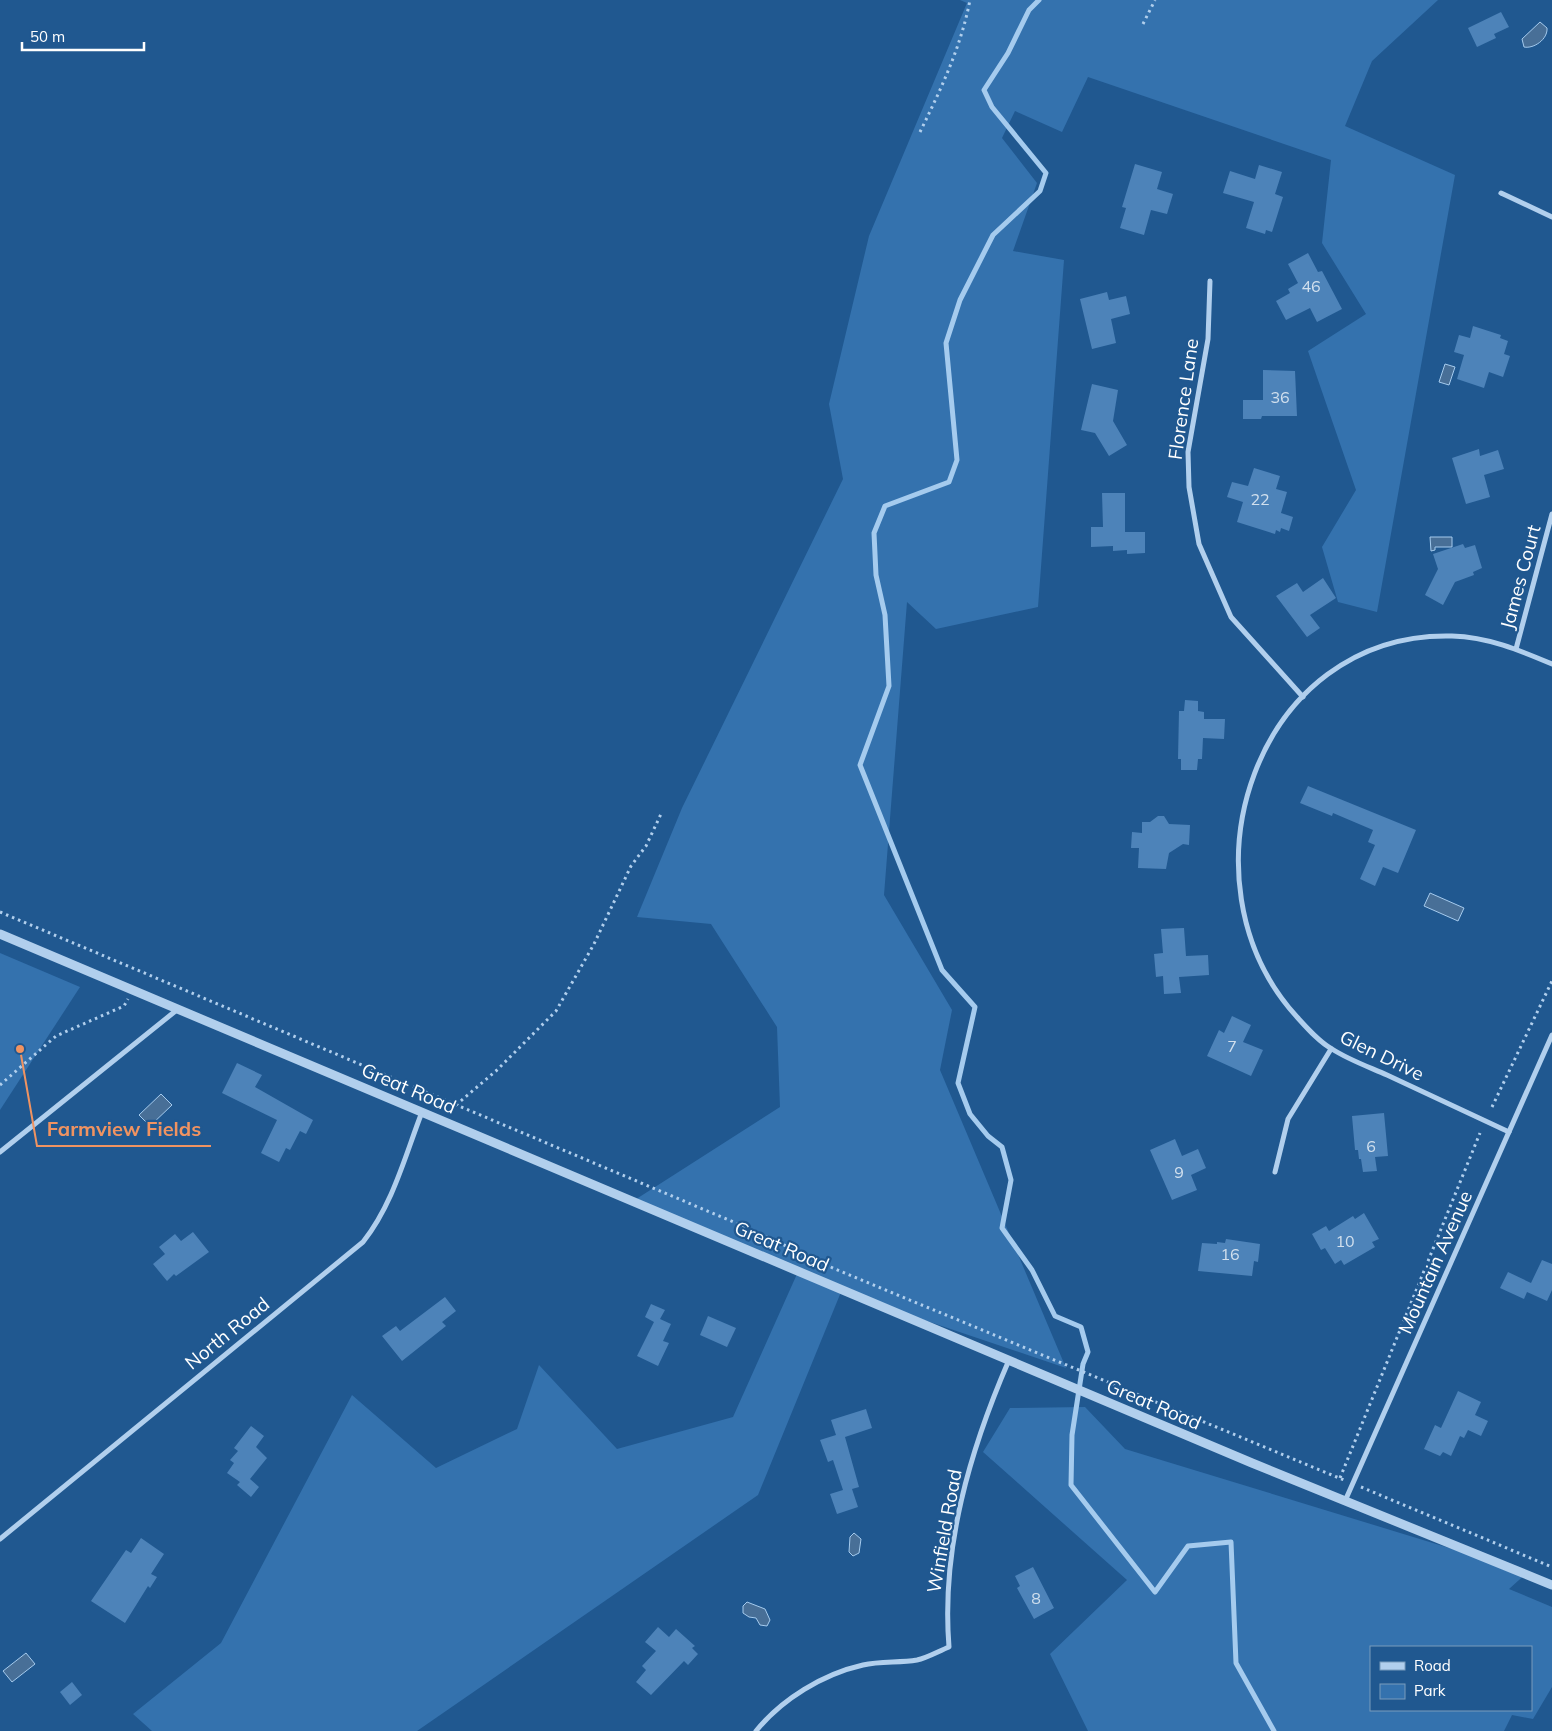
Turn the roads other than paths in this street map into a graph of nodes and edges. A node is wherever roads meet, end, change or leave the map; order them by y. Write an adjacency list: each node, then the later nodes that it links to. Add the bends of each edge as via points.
1 (1502, 193): 2 (street)
2 (1552, 217)
3 (1210, 281): 7 (street, Florence Lane, via 1208,339 1188,452 1188,487 1199,544 1231,617)
4 (1552, 514): 5 (street, James Court)
5 (1516, 649): 6 (street, Glen Drive); 7 (street, Glen Drive, via 1480,639 1452,636 1400,642 1351,660)
6 (1552, 664)
7 (1303, 697): 11 (street, Glen Drive, via 1273,735 1247,791 1236,859 1238,888 1243,916 1264,970 1296,1017)
8 (0, 934): 9 (street, Great Road)
9 (178, 1009): 12 (street, Great Road); 14 (street)
10 (1552, 1035): 13 (street, Mountain Avenue)
11 (1331, 1049): 13 (street, Glen Drive); 15 (street, via 1288,1119)
12 (422, 1112): 16 (street, Great Road); 18 (street, North Road, via 386,1207 363,1242)
13 (1509, 1132): 17 (street, Mountain Avenue)
14 (0, 1152)
15 (1275, 1172)
16 (1009, 1360): 17 (street, Great Road); 20 (street, Winfield Road, via 975,1449 960,1506 946,1612 949,1647 918,1660 862,1665 836,1674 807,1688)
17 (1345, 1501): 19 (street, Great Road)
18 (0, 1539)
19 (1552, 1585)
20 (756, 1731)

